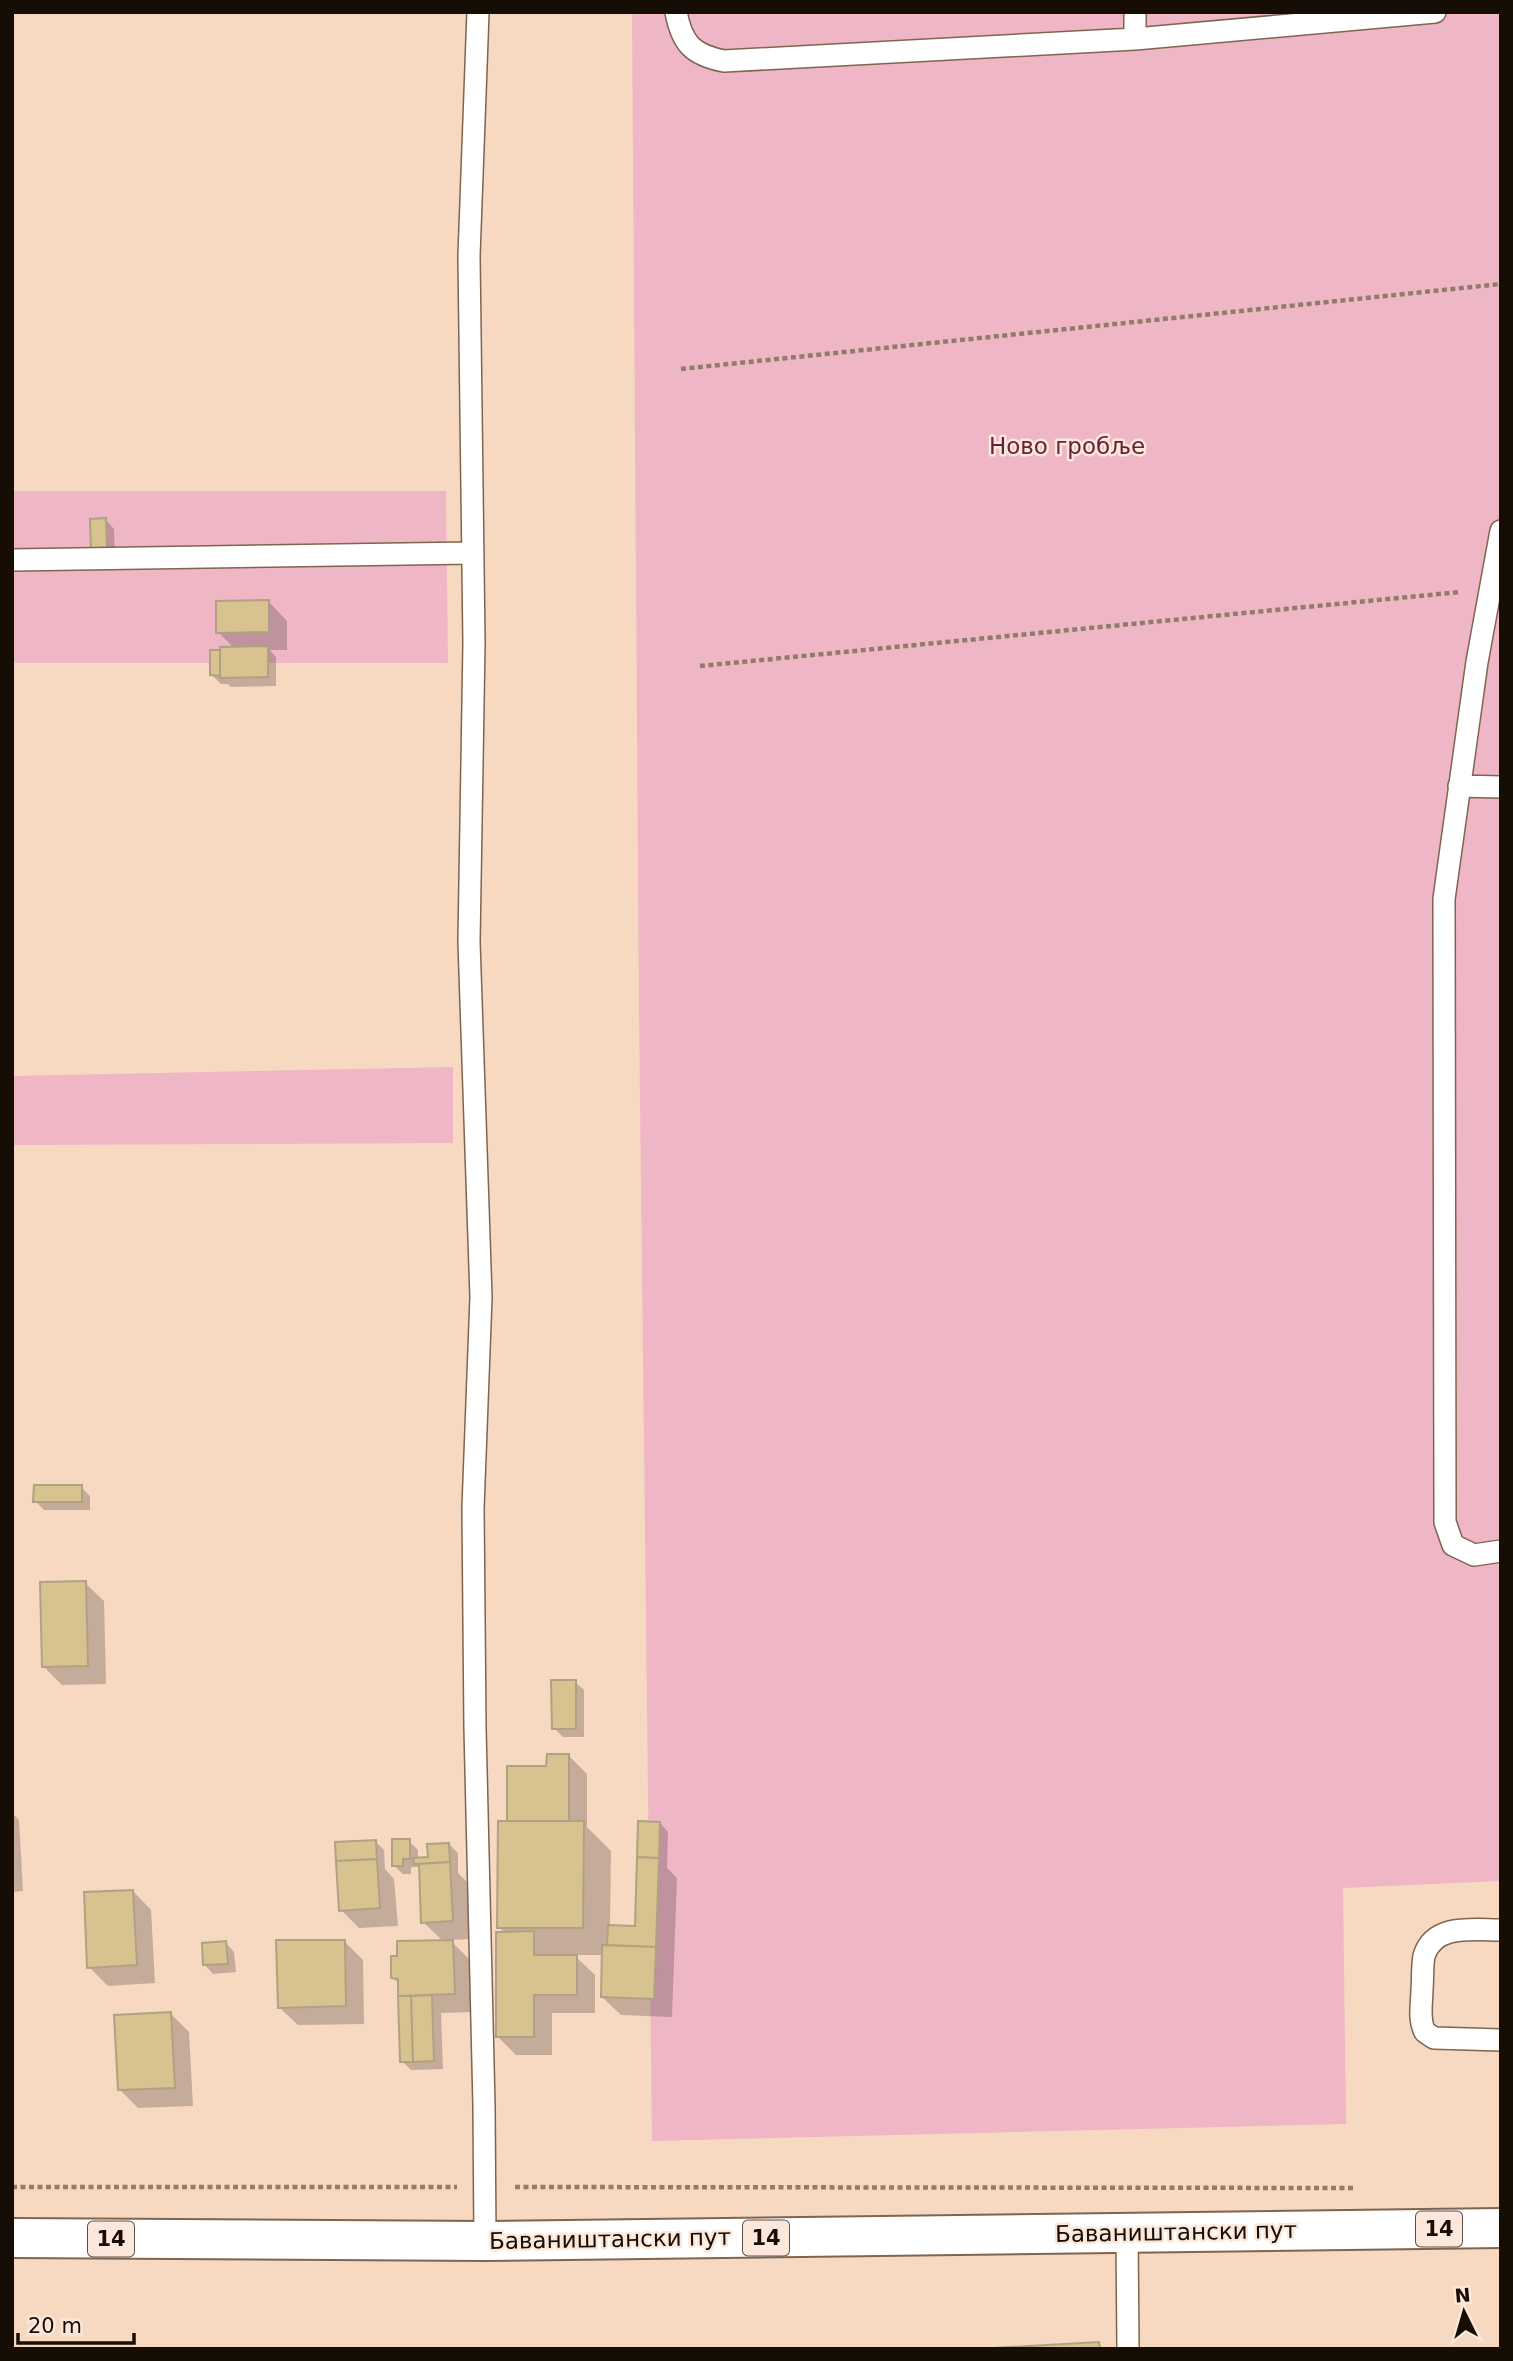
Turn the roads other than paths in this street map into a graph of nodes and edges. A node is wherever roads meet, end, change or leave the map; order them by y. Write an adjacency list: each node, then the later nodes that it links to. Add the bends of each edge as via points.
1 (478, 12): 7 (lane, via 469,256)
2 (676, 12): 5 (lane, via 688,46 703,57 724,61)
3 (1135, 12): 5 (lane)
4 (1435, 12): 5 (lane)
5 (1135, 38)
6 (1501, 531): 9 (lane)
7 (471, 553): 8 (lane); 17 (lane, via 469,942 481,1297 473,1507)
8 (12, 560)
9 (1459, 786): 10 (lane); 11 (lane, via 1444,899 1445,1522 1453,1545 1474,1555)
10 (1501, 787)
11 (1501, 1551)
12 (1501, 1930): 13 (lane, via 1457,1930 1431,1943 1424,1961 1421,2018 1425,2032 1434,2038)
13 (1501, 2040)
14 (1501, 2228): 15 (main road, Баваништански пут / 14)
15 (1127, 2233): 17 (main road, Баваништански пут / 14); 18 (lane)
16 (12, 2238): 17 (main road, Баваништански пут / 14)
17 (485, 2241)
18 (1128, 2349)

